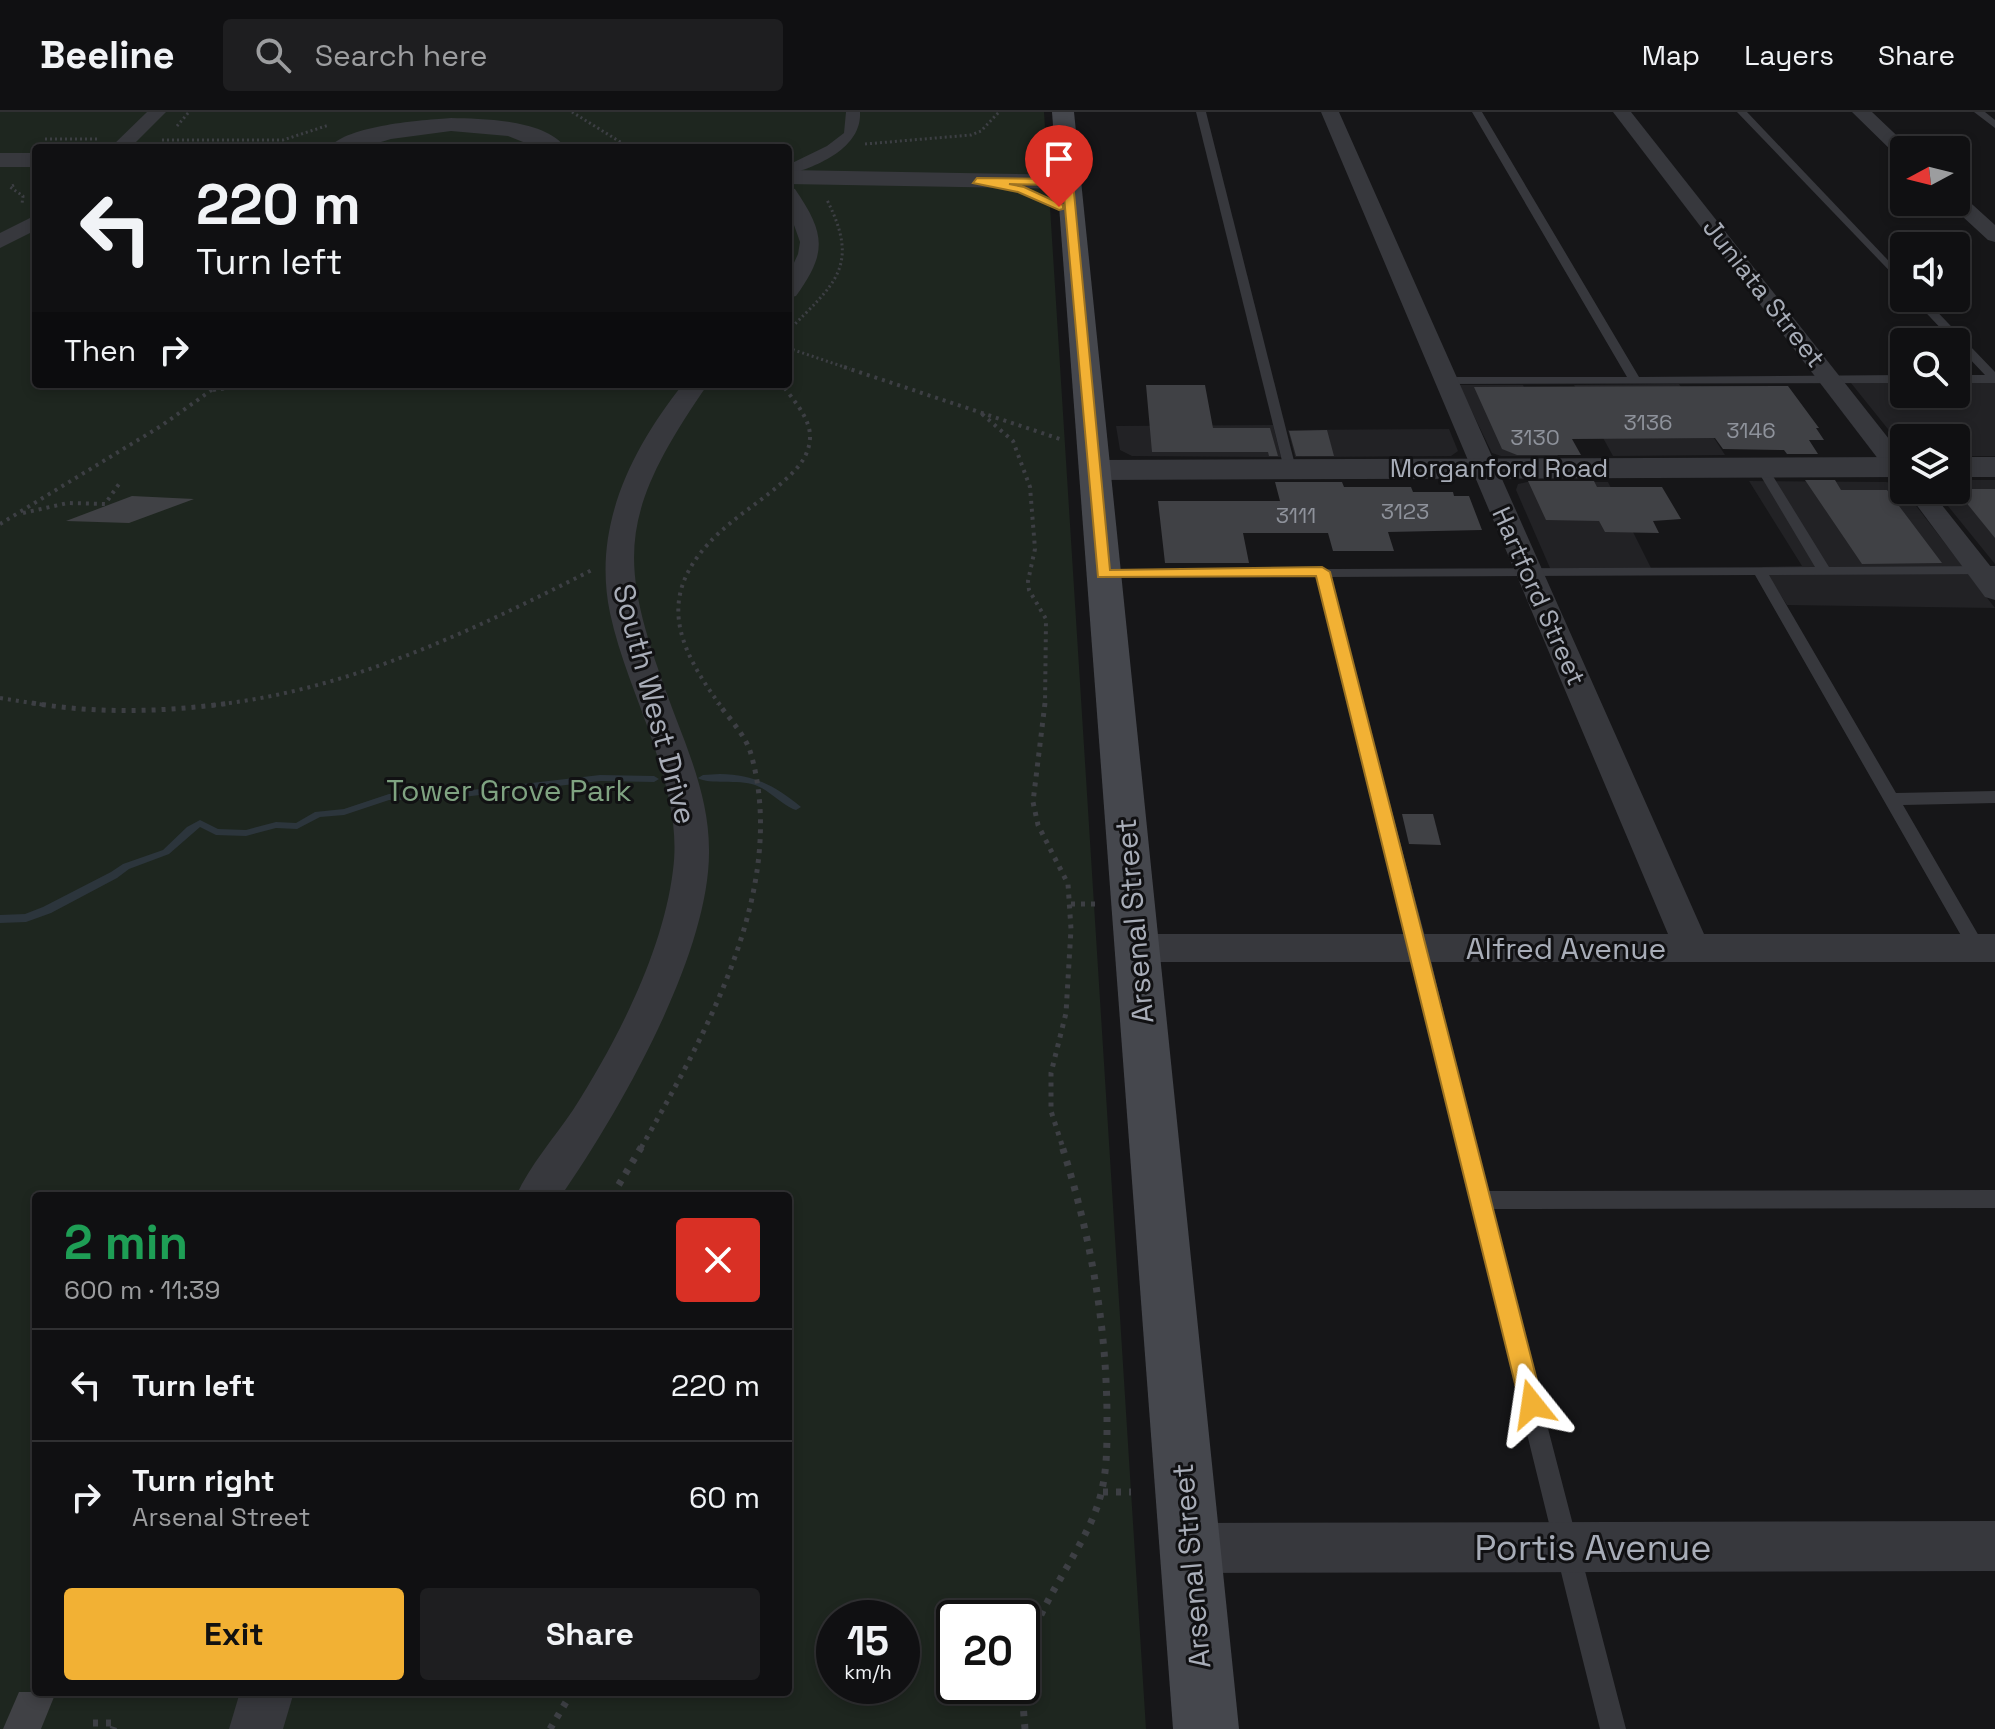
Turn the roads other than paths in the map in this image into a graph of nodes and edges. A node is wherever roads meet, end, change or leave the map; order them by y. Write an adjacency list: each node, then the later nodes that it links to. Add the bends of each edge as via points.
1 (157, 112): 15 (street)
2 (853, 112): 20 (street, via 855,126 844,142)
3 (1063, 112): 13 (main road, Arsenal Street)
4 (1201, 112): 45 (lane)
5 (1330, 112): 38 (street, Hartford Street)
6 (1477, 112): 36 (lane)
7 (1622, 112): 37 (street, Juniata Street)
8 (1742, 112): 30 (lane)
9 (1861, 112): 14 (street)
10 (1979, 112): 12 (lane)
11 (468, 116): 16 (street, via 402,127); 17 (street, via 523,127)
12 (1995, 125)
13 (1065, 137): 22 (street, via 1051,159 1036,169); 23 (main road, Arsenal Street)
14 (1890, 139)
15 (112, 144)
16 (350, 144)
17 (559, 144)
18 (32, 152): 19 (street)
19 (0, 160)
20 (792, 172)
21 (792, 174): 22 (street)
22 (977, 181): 23 (street); 26 (street, via 1020,190)
23 (1068, 182): 26 (main road, Arsenal Street)
24 (792, 200): 31 (street, via 807,224 812,249)
25 (1970, 213): 28 (street)
26 (1070, 214): 40 (main road, Arsenal Street)
27 (28, 222): 29 (street)
28 (1995, 236)
29 (0, 242)
30 (1890, 268)
31 (792, 285)
32 (1931, 312): 35 (lane)
33 (1890, 379): 37 (lane)
34 (1970, 379): 35 (lane)
35 (1995, 379)
36 (1635, 380): 37 (lane); 38 (lane)
37 (1831, 380): 41 (street, Juniata Street)
38 (1445, 381): 46 (street, Hartford Street)
39 (693, 388): 61 (street, South West Drive, via 662,431 638,481 622,535 619,577 634,641 686,798 691,873 656,994 635,1041)
40 (1078, 454): 45 (street, Morganford Road); 53 (main road, Arsenal Street)
41 (1890, 456)
42 (1970, 467): 43 (street)
43 (1995, 467)
44 (1762, 468): 46 (street, Morganford Road); 47 (street, Morganford Road); 50 (lane)
45 (1290, 469): 46 (street, Morganford Road)
46 (1483, 469): 49 (street, Hartford Street)
47 (1890, 474)
48 (1929, 504): 54 (street, Juniata Street)
49 (1529, 571): 51 (lane); 52 (lane); 59 (street, Hartford Street)
50 (1825, 571): 52 (lane); 54 (lane)
51 (1322, 572): 53 (lane); 58 (lane)
52 (1760, 572): 56 (lane)
53 (1103, 574): 57 (main road, Arsenal Street)
54 (1990, 577)
55 (1995, 797): 56 (lane)
56 (1891, 799): 60 (lane)
57 (1136, 948): 58 (street, Alfred Avenue); 65 (main road, Arsenal Street)
58 (1419, 948): 59 (street, Alfred Avenue); 63 (lane)
59 (1692, 948): 60 (street, Alfred Avenue)
60 (1986, 948)
61 (540, 1192)
62 (1995, 1199): 63 (lane)
63 (1478, 1200): 66 (lane)
64 (1995, 1546): 66 (street, Portis Avenue)
65 (1190, 1548): 66 (street, Portis Avenue); 69 (main road, Arsenal Street)
66 (1570, 1549): 70 (lane)
67 (266, 1696): 68 (street)
68 (256, 1729)
69 (1206, 1729)
70 (1613, 1729)

